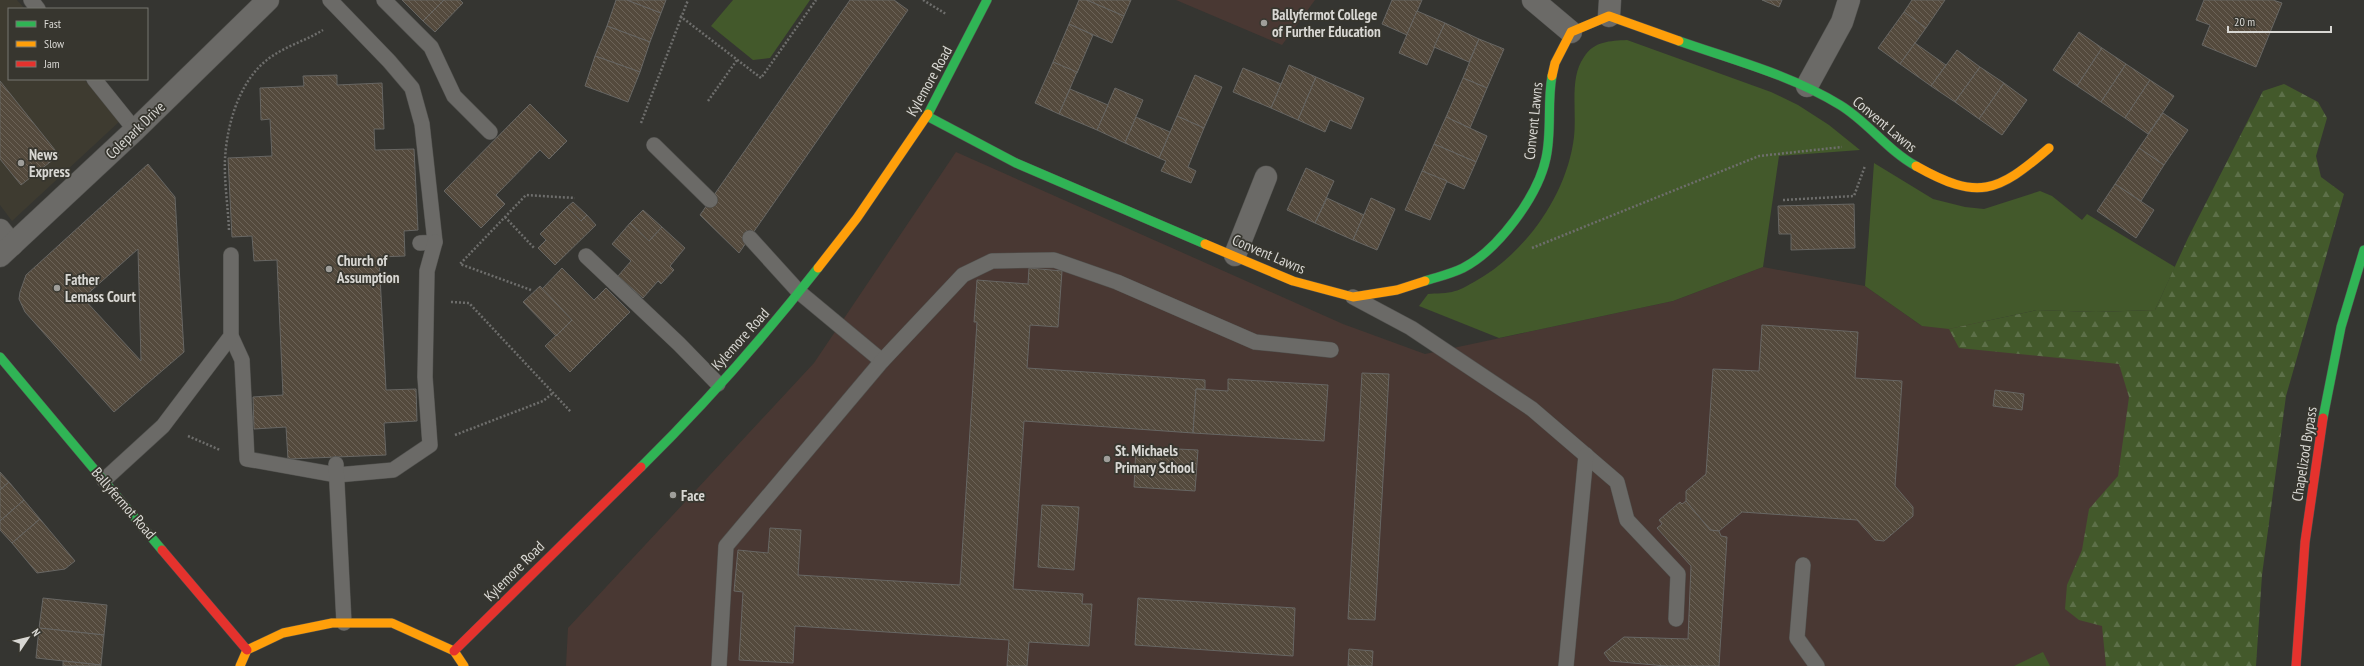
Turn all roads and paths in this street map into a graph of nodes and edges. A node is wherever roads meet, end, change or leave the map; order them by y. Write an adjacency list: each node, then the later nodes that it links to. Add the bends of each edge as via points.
1 (31, 0): 10 (lane)
2 (268, 0): 20 (street, Colepark Drive)
3 (330, 0): 12 (lane)
4 (384, 0): 22 (lane, via 431,47 454,96)
5 (688, 0): 13 (path)
6 (816, 0): 15 (path, via 761,78)
7 (987, 0): 19 (main road, Kylemore Road, via 962,53)
8 (1533, 0): 14 (street)
9 (1849, 0): 17 (street, via 1842,22)
10 (37, 8)
11 (1610, 8): 14 (main road, Convent Lawns); 17 (main road, Convent Lawns)
12 (345, 16): 36 (path, via 309,39 273,55 249,76 233,114 225,159); 42 (lane, via 412,88 422,124 428,242)
13 (680, 16): 15 (path); 21 (path)
14 (1571, 32): 41 (main road, Convent Lawns, via 1554,63 1546,159 1530,198 1506,231 1486,251 1463,268 1397,290)
15 (737, 60): 18 (path)
16 (95, 80): 20 (lane)
17 (1806, 86): 23 (main road, Convent Lawns, via 1842,106)
18 (708, 101)
19 (927, 116): 37 (main road, Convent Lawns, via 1016,163); 40 (main road, Kylemore Road, via 857,218)
20 (135, 130): 32 (street, Colepark Drive)
21 (638, 130)
22 (490, 132)
23 (1877, 136): 25 (main road, Convent Lawns, via 1901,158 1944,182 1976,189 2000,184 2021,172); 29 (path, via 1854,196); 33 (path, via 1852,146 1759,156)
24 (654, 146): 28 (lane)
25 (2049, 148)
26 (1266, 177): 37 (street)
27 (575, 198): 30 (path, via 526,195)
28 (710, 200)
29 (1783, 200)
30 (505, 217): 34 (path); 39 (path, via 460,264)
31 (750, 238): 40 (lane)
32 (4, 244)
33 (1530, 248)
34 (535, 250)
35 (2364, 250): 66 (main road, Chapelizod Bypass, via 2339,337 2314,473 2297,622)
36 (231, 255): 43 (lane)
37 (1235, 255): 41 (main road, Convent Lawns, via 1292,281)
38 (586, 256): 47 (lane, via 680,344)
39 (531, 290)
40 (799, 292): 46 (lane); 47 (main road, Kylemore Road)
41 (1353, 297): 52 (lane, via 1411,328 1532,409)
42 (427, 301): 48 (path, via 469,303); 51 (lane, via 425,377)
43 (231, 336): 50 (lane); 53 (lane, via 242,360)
44 (1331, 350): 46 (lane, via 1255,342 1117,282 1054,260 992,261 963,275)
45 (0, 357): 55 (main road, Ballyfermot Road)
46 (882, 360): 63 (lane, via 726,546)
47 (718, 384): 60 (main road, Kylemore Road, via 665,443)
48 (553, 393): 49 (path); 51 (path, via 543,401)
49 (571, 412)
50 (164, 426): 53 (path); 55 (lane)
51 (430, 445): 54 (lane, via 393,470)
52 (1586, 456): 57 (lane, via 1617,482 1627,520 1678,574); 64 (lane)
53 (247, 459): 54 (lane)
54 (336, 469): 58 (lane)
55 (104, 480): 59 (main road, Ballyfermot Road)
56 (1803, 565): 65 (lane, via 1797,638)
57 (1676, 619)
58 (344, 623): 59 (main road, via 283,632); 60 (main road, via 392,623)
59 (247, 650): 61 (main road)
60 (454, 651): 62 (main road)
61 (240, 666)
62 (464, 666)
63 (719, 666)
64 (1566, 666)
65 (1817, 666)
66 (2296, 666)

